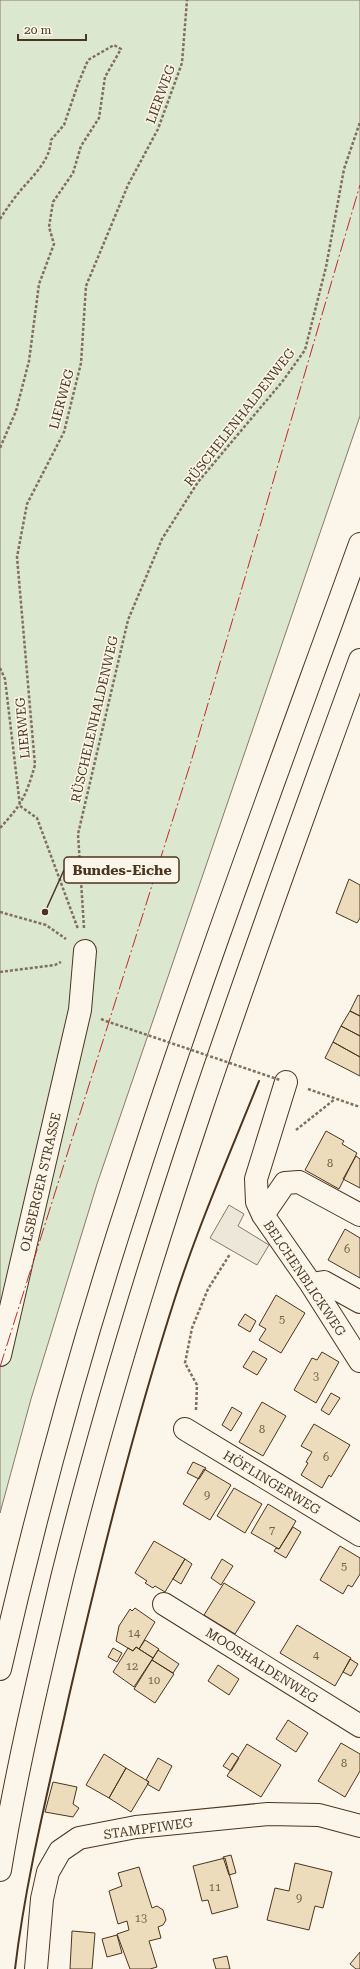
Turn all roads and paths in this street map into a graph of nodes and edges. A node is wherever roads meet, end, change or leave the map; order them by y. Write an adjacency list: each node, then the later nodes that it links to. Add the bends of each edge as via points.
1 (187, 0): 8 (path, LIERWEG, via 182,63 158,129 128,186 86,286 81,363 64,432 27,504 17,557 35,764)
2 (360, 122): 11 (path, RÜSCHELENHALDENWEG, via 344,169 326,267 305,350 282,382 198,482 162,539 128,620 78,834)
3 (0, 219): 4 (path, via 16,196 34,177 50,150 51,140 64,125 88,60 114,45 121,49 105,77 99,118 81,146 73,173 53,202 49,227 54,244 39,284 29,361 16,411)
4 (0, 448)
5 (360, 544): 29 (main road, via 207,970 131,1193 37,1514)
6 (360, 660): 32 (main road, via 196,1121 136,1308 77,1521 38,1675)
7 (0, 668): 8 (path, via 5,678)
8 (20, 806): 9 (path, LIERWEG); 11 (path, via 37,818)
9 (0, 828)
10 (0, 912): 11 (path, via 46,926)
11 (85, 951): 12 (path, via 55,965); 24 (main road, OLSBERGER STRASSE, via 80,1010)
12 (0, 972)
13 (106, 1021): 14 (path, bridge)
14 (283, 1081): 19 (main road, BELCHENBLICKWEG, via 256,1179 257,1202)
15 (314, 1092): 16 (path)
16 (335, 1099): 17 (path); 18 (path)
17 (360, 1107)
18 (293, 1132)
19 (263, 1215): 20 (main road, BELCHENBLICKWEG, via 285,1183 299,1182); 22 (main road, BELCHENBLICKWEG)
20 (360, 1216)
21 (230, 1254): 26 (path, via 208,1289 192,1328 185,1363 197,1385 196,1412)
22 (311, 1284): 23 (main road, via 324,1282); 25 (main road, BELCHENBLICKWEG)
23 (360, 1302)
24 (0, 1354)
25 (360, 1361)
26 (185, 1429): 27 (main road, HÖFLINGERWEG)
27 (360, 1535)
28 (164, 1604): 30 (main road, MOOSHALDENWEG)
29 (0, 1668)
30 (360, 1726)
31 (360, 1826): 33 (main road, STAMPFIWEG, via 319,1815 268,1814 136,1827 79,1838 60,1850 48,1872 42,1899)
32 (0, 1870)
33 (36, 1969)

